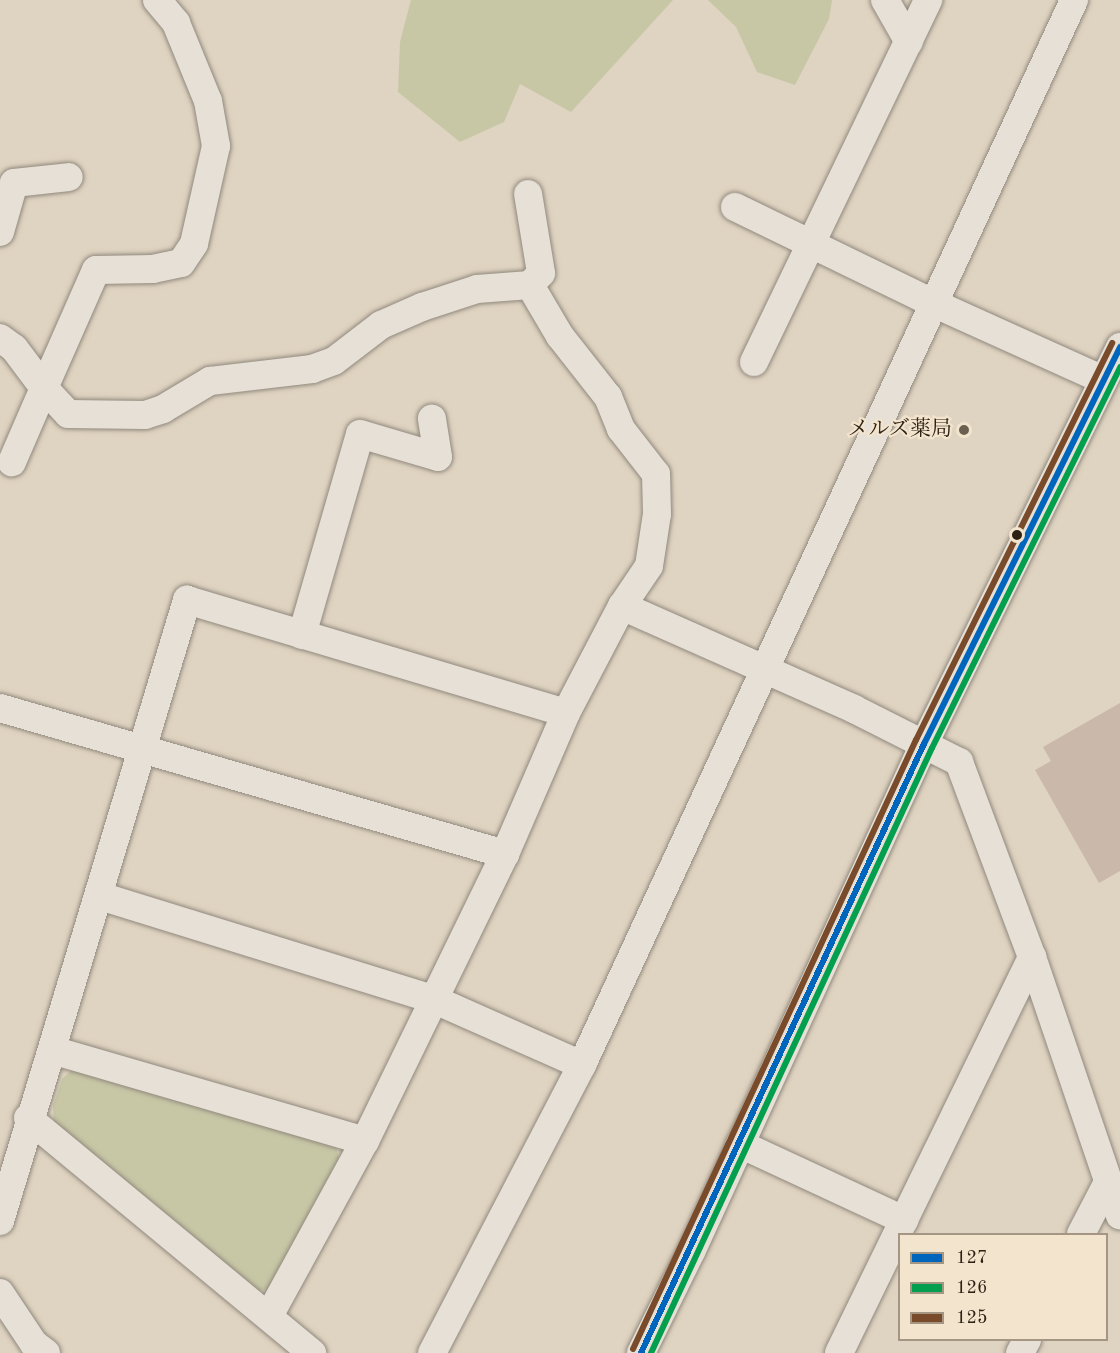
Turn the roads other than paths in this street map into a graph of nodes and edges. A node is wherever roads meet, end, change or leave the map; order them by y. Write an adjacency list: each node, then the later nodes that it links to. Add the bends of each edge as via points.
1 (158, 0): 17 (street, via 176,23 208,101 216,146 194,244 181,263 96,270)
2 (885, 0): 5 (street)
3 (928, 0): 5 (street)
4 (1074, 0): 12 (street)
5 (909, 42): 10 (street)
6 (69, 177): 9 (street, via 14,183)
7 (528, 194): 11 (street, via 541,273)
8 (735, 207): 10 (street)
9 (0, 232)
10 (813, 245): 12 (street); 15 (street)
11 (530, 285): 17 (street, via 477,289 422,307 381,325 334,361 312,369 210,381 163,409 145,415 68,414); 20 (street, via 560,336 608,397 621,429 656,474 657,514 649,566)
12 (933, 303): 16 (street); 22 (street)
13 (0, 338): 17 (street, via 14,348)
14 (1120, 347): 16 (street)
15 (754, 362)
16 (1101, 379): 25 (street)
17 (44, 388): 19 (street)
18 (432, 418): 21 (street, via 438,457 360,434)
19 (12, 462)
20 (622, 606): 22 (street); 24 (street)
21 (302, 635): 24 (street); 26 (street, via 187,600)
22 (763, 670): 25 (street); 32 (street)
23 (0, 708): 26 (street)
24 (566, 713): 27 (street)
25 (924, 744): 29 (street, via 959,762); 35 (street)
26 (145, 751): 27 (street); 28 (street)
27 (505, 854): 30 (street)
28 (100, 896): 30 (street); 31 (street)
29 (1032, 957): 36 (street); 38 (street)
30 (433, 999): 32 (street); 34 (street)
31 (52, 1050): 33 (street); 34 (street)
32 (582, 1065): 45 (street)
33 (28, 1118): 39 (street); 42 (street)
34 (365, 1142): 42 (street)
35 (740, 1144): 38 (street); 46 (street)
36 (1108, 1182): 37 (street); 40 (street)
37 (1120, 1215)
38 (904, 1220): 47 (street)
39 (0, 1221)
40 (1082, 1233)
41 (0, 1293): 43 (street)
42 (269, 1316): 44 (street)
43 (37, 1350)
44 (312, 1353)
45 (432, 1353)
46 (640, 1353)
47 (839, 1353)

